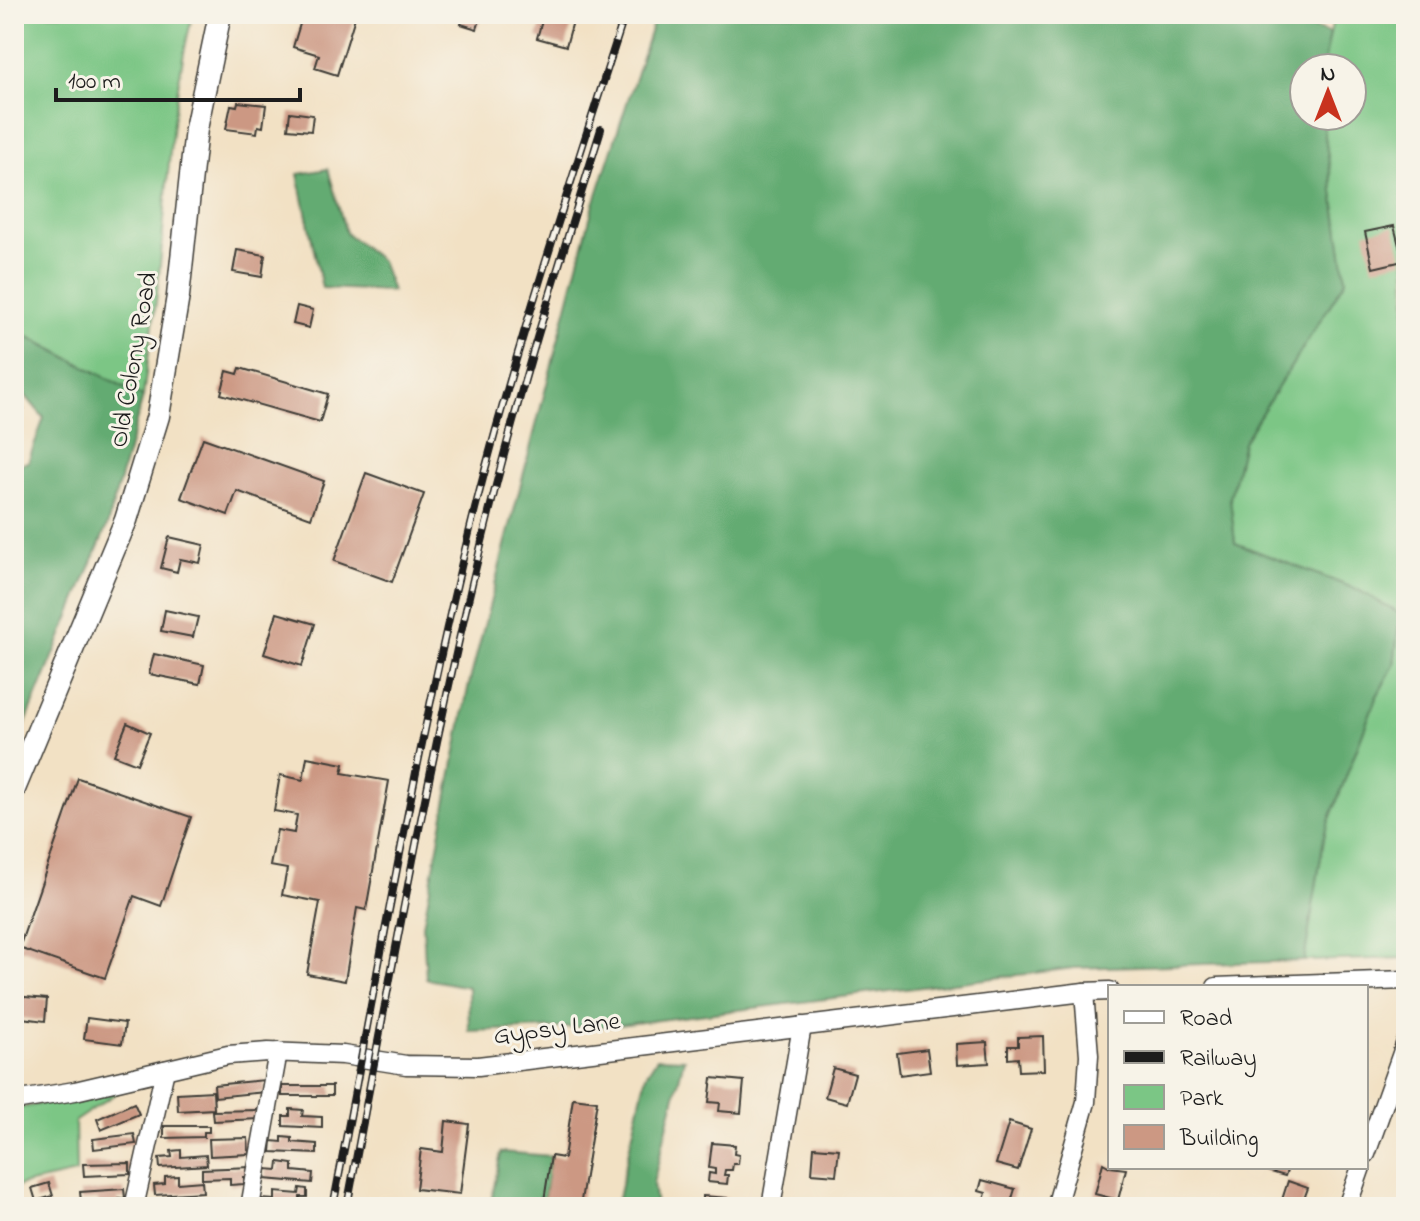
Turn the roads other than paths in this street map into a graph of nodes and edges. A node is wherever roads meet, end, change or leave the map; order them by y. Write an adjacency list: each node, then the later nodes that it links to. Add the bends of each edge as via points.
1 (220, 14): 2 (main road, Old Colony Road, via 196,129 178,296 158,416 126,520)
2 (14, 789)
3 (1406, 980): 4 (street)
4 (1270, 985)
5 (1108, 991): 6 (street, Gypsy Lane)
6 (1084, 992): 7 (street, Gypsy Lane); 17 (street, via 1086,1102)
7 (802, 1026): 9 (street, Gypsy Lane, via 478,1066 406,1065); 16 (street)
8 (1406, 1042): 12 (street)
9 (278, 1052): 10 (street, Gypsy Lane, via 228,1055); 15 (street)
10 (165, 1070): 11 (street, Gypsy Lane); 14 (street)
11 (14, 1101)
12 (1368, 1148)
13 (1360, 1169): 18 (street)
14 (134, 1207)
15 (250, 1207)
16 (771, 1207)
17 (1056, 1207)
18 (1347, 1207)

